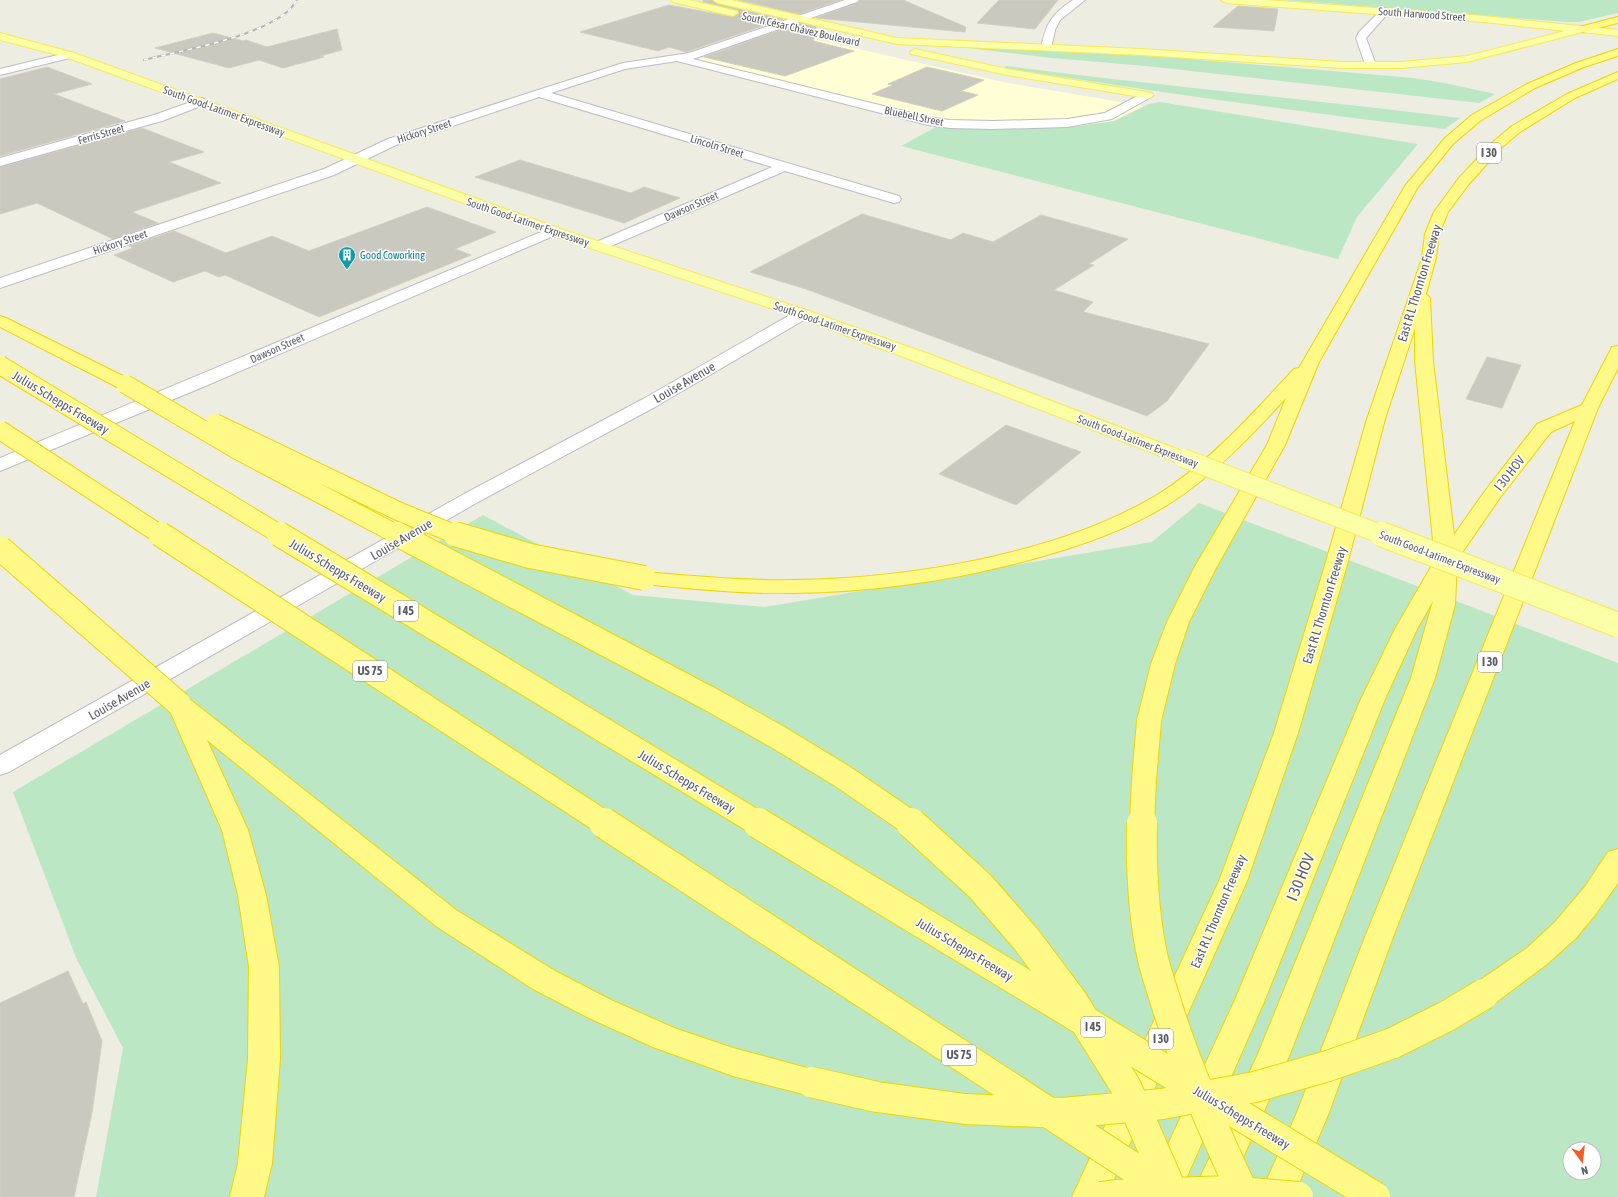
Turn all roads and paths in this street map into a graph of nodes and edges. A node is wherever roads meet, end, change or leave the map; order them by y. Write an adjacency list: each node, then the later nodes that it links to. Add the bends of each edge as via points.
1 (676, 0): 11 (main road, South César Chávez Boulevard)
2 (718, 0): 9 (main road, South César Chávez Boulevard)
3 (854, 0): 9 (street, Hickory Street)
4 (1080, 0): 17 (street, via 1055,18)
5 (1226, 0): 7 (main road, South Harwood Street)
6 (1415, 4): 8 (main road)
7 (1385, 11): 8 (main road, South Harwood Street); 21 (street, via 1361,38)
8 (1464, 17): 12 (main road, South Harwood Street)
9 (800, 19): 11 (street, Hickory Street); 17 (main road, South César Chávez Boulevard, via 896,41)
10 (1618, 20): 12 (highway)
11 (783, 25): 20 (street, Hickory Street); 25 (main road, South César Chávez Boulevard, via 1007,72)
12 (1583, 29): 14 (main road, South Harwood Street); 21 (main road, South César Chávez Boulevard, via 1468,59 1436,63)
13 (26, 33): 16 (main road, South Good-Latimer Expressway, via 39,38)
14 (1618, 33)
15 (0, 36): 16 (main road, South Good-Latimer Expressway, via 17,42)
16 (44, 46): 19 (main road, South Good-Latimer Expressway)
17 (1046, 48): 21 (main road, South César Chávez Boulevard, via 1301,64)
18 (1618, 52): 38 (highway, via 1531,86 1476,118 1449,141 1412,186)
19 (70, 55): 22 (street); 26 (main road, South Good-Latimer Expressway)
20 (680, 59): 24 (street, Hickory Street, via 623,66); 25 (street, Bluebell Street, via 928,121 950,124 1035,124 1090,120 1108,116)
21 (1370, 65)
22 (0, 72)
23 (1618, 75): 34 (highway, East R L Thornton Freeway / I 30, via 1571,96 1516,129 1497,145 1464,181 1441,212 1432,234 1429,258)
24 (539, 93): 27 (street, Hickory Street, via 392,142); 29 (street, Lincoln Street)
25 (1148, 95)
26 (202, 102): 27 (main road, South Good-Latimer Expressway); 28 (street, Ferris Street, via 158,118)
27 (354, 159): 31 (main road, South Good-Latimer Expressway); 33 (street, Hickory Street, via 329,172)
28 (0, 162)
29 (784, 166): 30 (street, Lincoln Street); 32 (street, Dawson Street)
30 (894, 199)
31 (553, 231): 32 (main road, South Good-Latimer Expressway); 43 (street, Dawson Street)
32 (599, 246): 35 (main road, South Good-Latimer Expressway)
33 (0, 283)
34 (1421, 285): 45 (highway, via 1424,361); 51 (highway, East R L Thornton Freeway / I 30, via 1376,419 1286,733 1233,881)
35 (803, 314): 46 (main road, South Good-Latimer Expressway, bridge); 48 (street, Louise Avenue, via 649,403 472,498)
36 (0, 321): 40 (highway)
37 (1618, 351): 41 (highway, I 30)
38 (1310, 362): 40 (highway, bridge, via 1240,436 1179,488 1130,518 1077,540 1007,560 950,572 892,580 816,586 725,585 644,578 522,554 462,536 370,498 259,442); 57 (highway, bridge, via 1276,445 1205,568 1178,622 1163,664 1149,721 1144,768 1141,814 1142,879 1152,956 1180,1046 1216,1137)
39 (0, 365): 60 (highway, Julius Schepps Freeway / I 45, bridge)
40 (124, 384): 54 (highway, bridge, via 239,451 728,709 842,776 910,823 980,886 1026,939 1071,999 1126,1087)
41 (1589, 408): 45 (highway, I 30 HOV, via 1544,428); 58 (highway, I 30, via 1382,930 1312,1115)
42 (0, 430): 55 (highway, US 75, bridge)
43 (0, 465)
44 (0, 548): 47 (highway, bridge)
45 (1446, 560): 53 (highway, I 30 HOV, via 1406,629 1373,699 1249,1002); 56 (highway, via 1444,605 1422,678 1274,1054)
46 (1618, 625)
47 (179, 704): 49 (highway, bridge, via 446,918 544,980 600,1009 664,1038 733,1062 877,1097 965,1109 1063,1113 1162,1104 1255,1087 1328,1066 1394,1043 1484,994 1544,950 1579,915 1608,877); 50 (highway, via 235,830 252,895 264,967 264,1059 255,1163)
48 (0, 766)
49 (1618, 859)
50 (247, 1197)
51 (1089, 1197)
52 (1101, 1197): 59 (highway, bridge, via 1229,1191)
53 (1161, 1197)
54 (1174, 1197)
55 (1178, 1197)
56 (1208, 1197)
57 (1245, 1197)
58 (1276, 1197)
59 (1298, 1197)
60 (1375, 1197)

